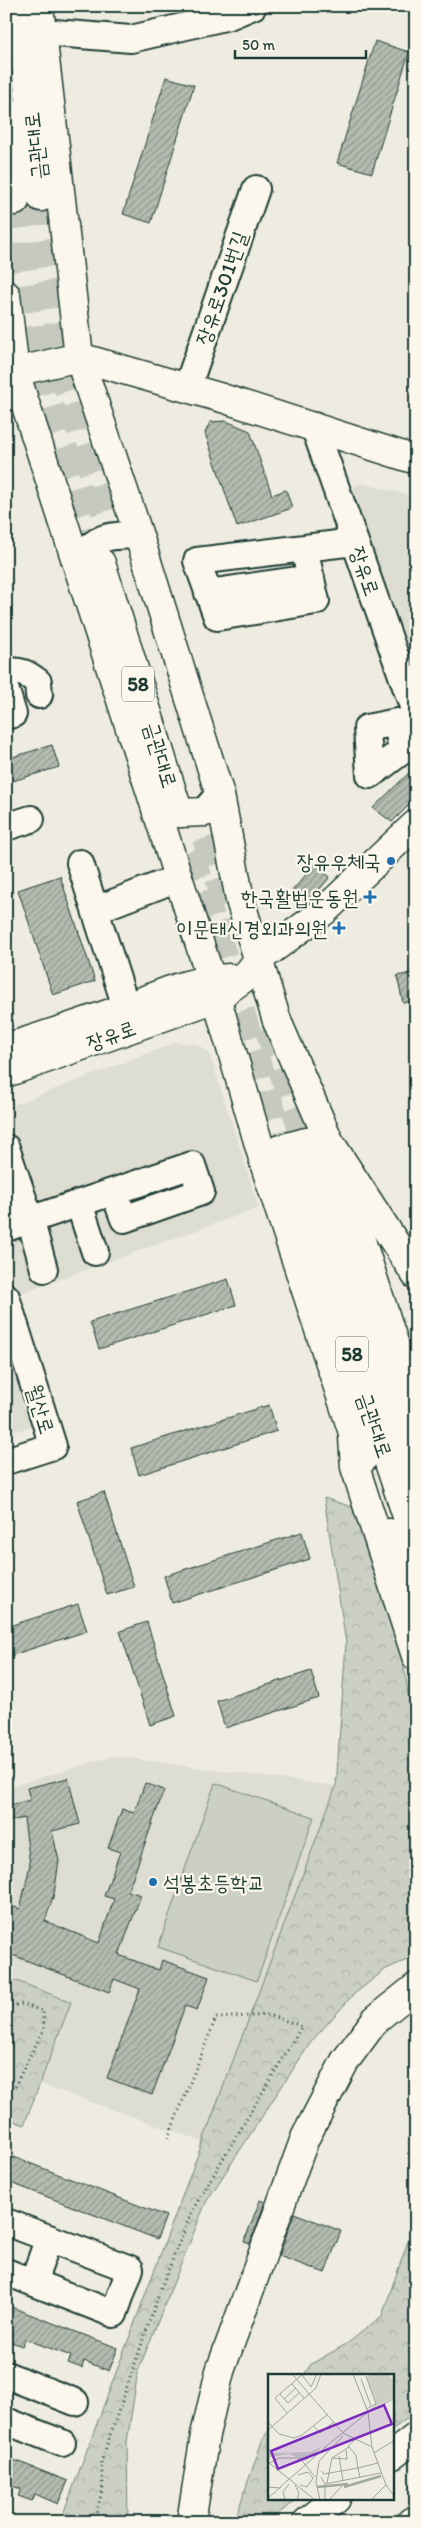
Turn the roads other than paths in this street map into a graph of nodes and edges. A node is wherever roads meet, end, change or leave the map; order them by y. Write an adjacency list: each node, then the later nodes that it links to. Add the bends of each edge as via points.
1 (19, 6): 6 (main road, 금관대로)
2 (253, 6): 3 (street, via 229,16 131,40)
3 (40, 19): 9 (main road)
4 (6, 111): 7 (main road, 금관대로)
5 (256, 189): 11 (street, 장유로301번길)
6 (41, 197)
7 (15, 201)
8 (6, 295): 10 (main road)
9 (80, 357): 10 (main road); 11 (main road); 14 (main road)
10 (10, 372): 17 (main road)
11 (187, 388): 12 (main road)
12 (314, 426): 13 (main road); 15 (street, 장유로)
13 (416, 460)
14 (139, 536): 17 (street, via 116,534 96,540); 23 (main road)
15 (354, 542): 16 (street); 21 (street, 장유로)
16 (304, 548): 16 (street, via 197,561 217,617 316,601)
17 (98, 561): 24 (main road, 금관대로 / 58); 24 (main road)
18 (6, 672): 20 (street, via 14,670 27,674 38,682)
19 (6, 691): 22 (street, via 13,714)
20 (39, 695)
21 (416, 715)
22 (6, 716)
23 (220, 795): 24 (main road, via 205,812); 31 (main road)
24 (175, 806): 29 (main road)
25 (31, 819): 27 (street)
26 (416, 824): 31 (main road, via 323,912)
27 (6, 827)
28 (80, 863): 30 (street)
29 (178, 878): 30 (street); 32 (main road)
30 (96, 910): 33 (street)
31 (252, 969): 32 (main road); 37 (main road, via 277,1021)
32 (214, 988): 33 (main road, 장유로, via 177,987); 35 (main road, 장유로); 37 (main road)
33 (126, 1007): 34 (main road, 장유로)
34 (6, 1048)
35 (6, 1073)
36 (6, 1148): 40 (street)
37 (299, 1158): 44 (main road); 46 (main road); 47 (main road); 49 (main road, 금관대로 / 58); 50 (main road, 금관대로 / 58)
38 (114, 1192): 39 (street)
39 (79, 1203): 40 (street); 42 (street)
40 (30, 1219): 41 (street); 43 (street)
41 (6, 1228)
42 (95, 1252)
43 (44, 1269)
44 (416, 1275)
45 (6, 1297): 48 (street, 월산로, via 53,1446)
46 (416, 1411)
47 (353, 1437): 51 (main road); 52 (main road, via 356,1467)
48 (6, 1460)
49 (416, 1476)
50 (416, 1543)
51 (416, 1605)
52 (416, 1656)
53 (416, 1988): 66 (main road, via 376,2020 345,2061 305,2138 220,2371 205,2435)
54 (6, 2222): 55 (street)
55 (49, 2238): 57 (street); 57 (street, via 130,2269 114,2314)
56 (6, 2272): 57 (street)
57 (33, 2282)
58 (6, 2375): 59 (street)
59 (75, 2402)
60 (6, 2421): 62 (street)
61 (416, 2437): 63 (main road)
62 (62, 2444)
63 (394, 2454)
64 (335, 2500): 67 (main road)
65 (416, 2519): 68 (main road)
66 (191, 2522)
67 (307, 2522)
68 (411, 2522)

